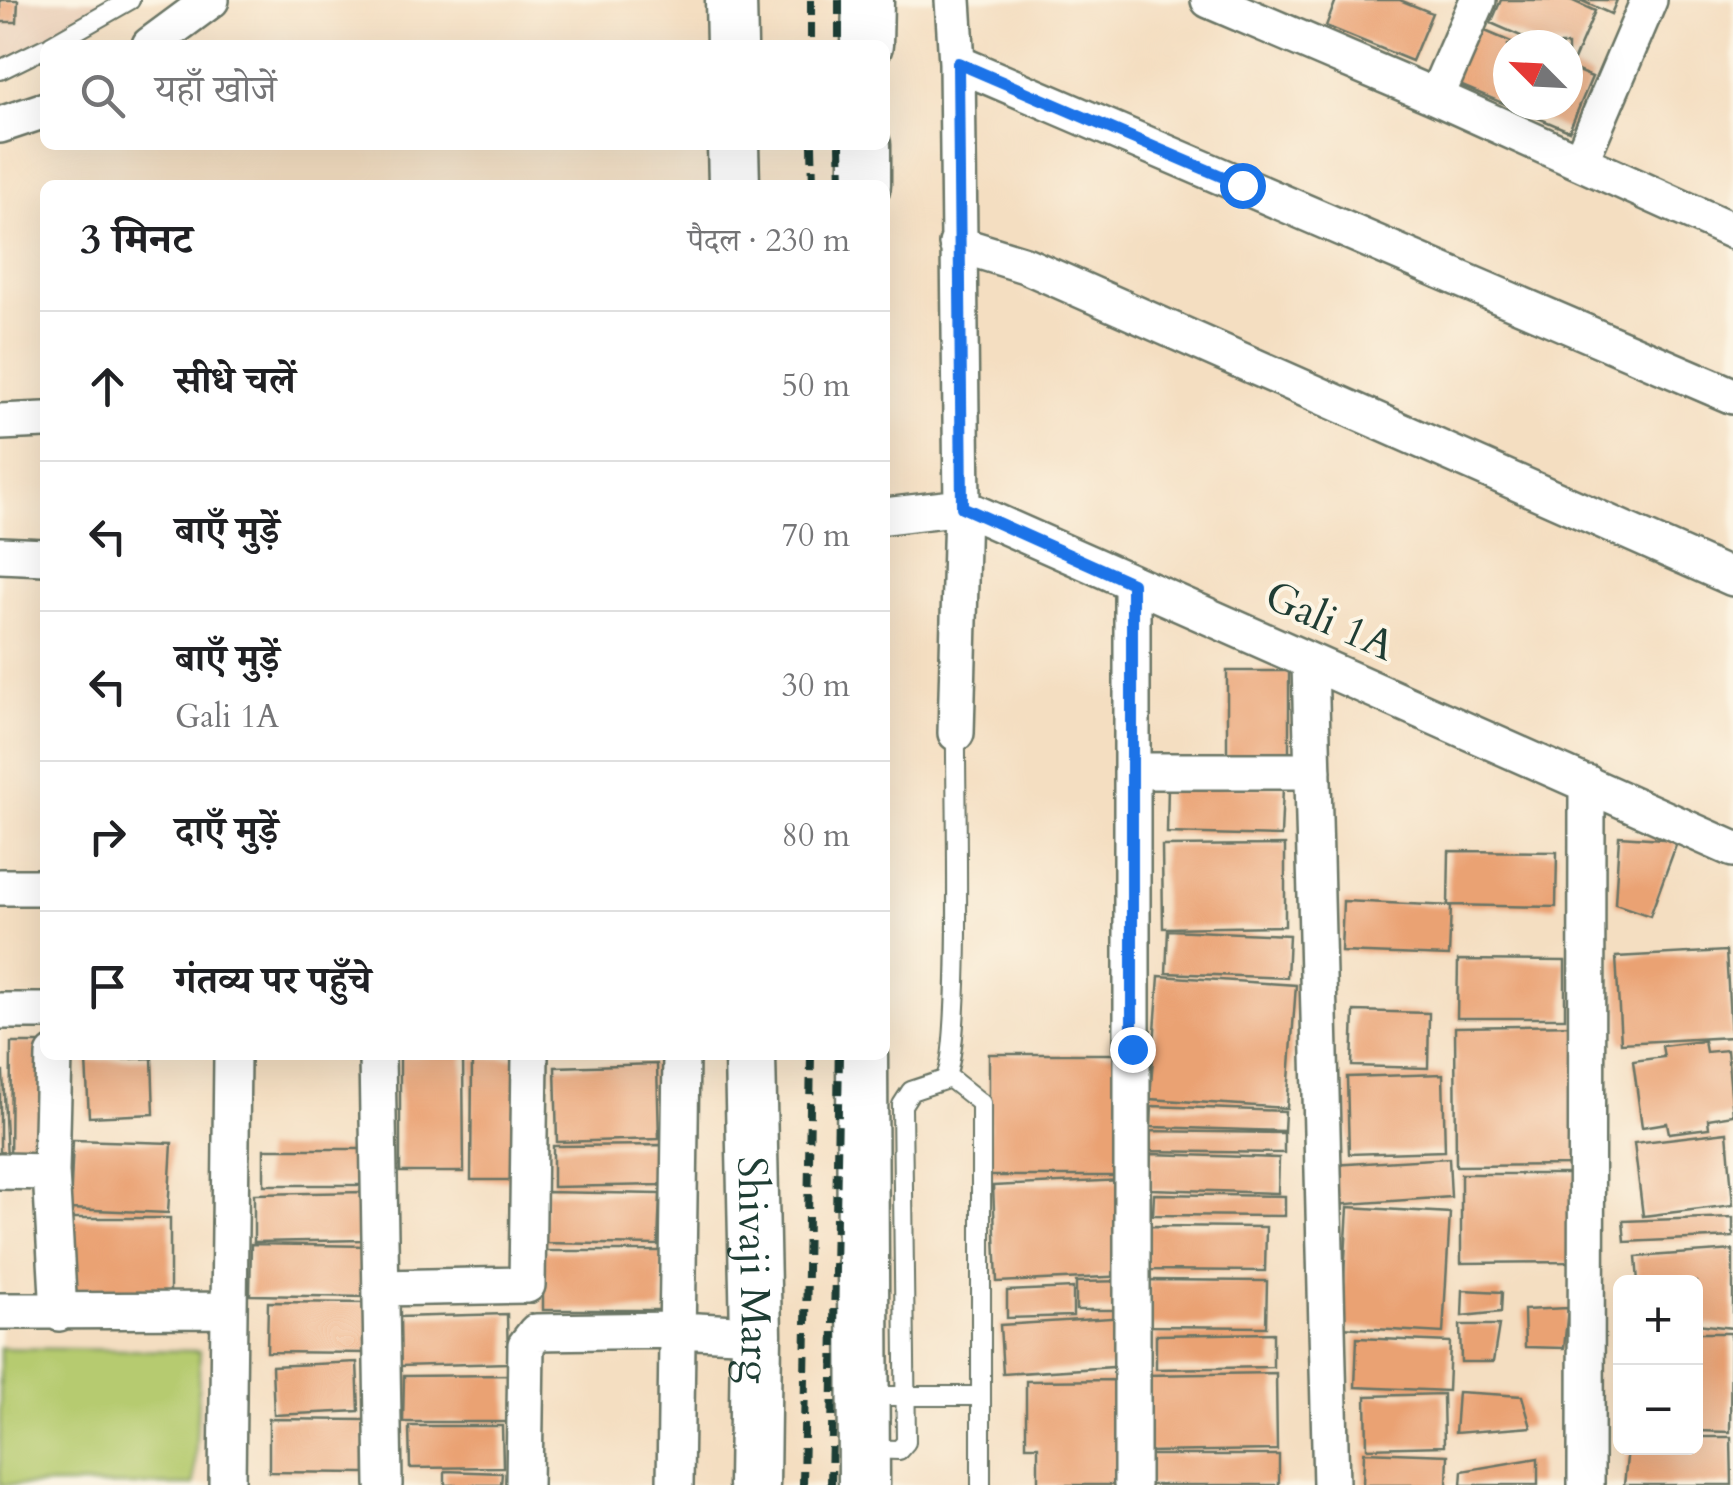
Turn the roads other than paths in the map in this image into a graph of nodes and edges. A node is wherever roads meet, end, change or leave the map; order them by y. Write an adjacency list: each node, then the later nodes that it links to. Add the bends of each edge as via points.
1 (130, 0): 9 (lane)
2 (211, 0): 10 (street)
3 (731, 0): 11 (main road)
4 (868, 0): 12 (main road)
5 (953, 0): 14 (street)
6 (1209, 0): 16 (street)
7 (1478, 0): 16 (street)
8 (1649, 0): 21 (street)
9 (59, 40)
10 (157, 40)
11 (732, 40)
12 (867, 40)
13 (40, 50): 15 (lane)
14 (958, 63): 25 (street); 26 (street)
15 (0, 70)
16 (1436, 97): 21 (street)
17 (40, 112): 18 (street)
18 (0, 125)
19 (733, 150): 22 (main road)
20 (866, 150): 23 (main road)
21 (1580, 162): 24 (street)
22 (734, 180)
23 (865, 180)
24 (1733, 231)
25 (957, 244): 29 (street); 33 (street, via 1025,265)
26 (1733, 396)
27 (40, 420): 28 (street)
28 (0, 422)
29 (962, 507): 30 (street); 34 (street, Gali 1A); 36 (street)
30 (890, 515)
31 (0, 555): 32 (street)
32 (40, 556)
33 (1733, 578)
34 (1132, 583): 35 (street, Gali 1A); 37 (street)
35 (1310, 662): 38 (street); 39 (street, Gali 1A)
36 (956, 732): 52 (lane, via 955,1016)
37 (1132, 771): 38 (street); 70 (street)
38 (1313, 771): 71 (street)
39 (1587, 783): 40 (street, Gali 1A); 72 (street)
40 (1733, 849)
41 (40, 886): 42 (street)
42 (0, 887)
43 (40, 1010): 44 (street)
44 (0, 1011)
45 (54, 1060): 54 (street)
46 (232, 1060): 56 (street)
47 (377, 1060): 55 (street)
48 (530, 1060): 55 (street, via 527,1285)
49 (681, 1060): 59 (street)
50 (750, 1060): 60 (main road, Shivaji Marg)
51 (862, 1060): 61 (main road)
52 (947, 1076): 61 (lane, via 911,1091 902,1105); 62 (lane, via 981,1103)
53 (0, 1171): 54 (street)
54 (50, 1172): 58 (street)
55 (382, 1288): 65 (street)
56 (229, 1310): 58 (street); 64 (street)
57 (0, 1311): 58 (street)
58 (59, 1313)
59 (677, 1330): 60 (street); 66 (street, via 532,1335 526,1345); 67 (street)
60 (756, 1334): 68 (main road, Shivaji Marg)
61 (885, 1395): 62 (lane); 63 (main road)
62 (981, 1396): 69 (lane)
63 (864, 1467)
64 (227, 1485)
65 (384, 1485)
66 (524, 1485)
67 (675, 1485)
68 (754, 1485)
69 (981, 1485)
70 (1132, 1485)
71 (1331, 1485)
72 (1586, 1485)

